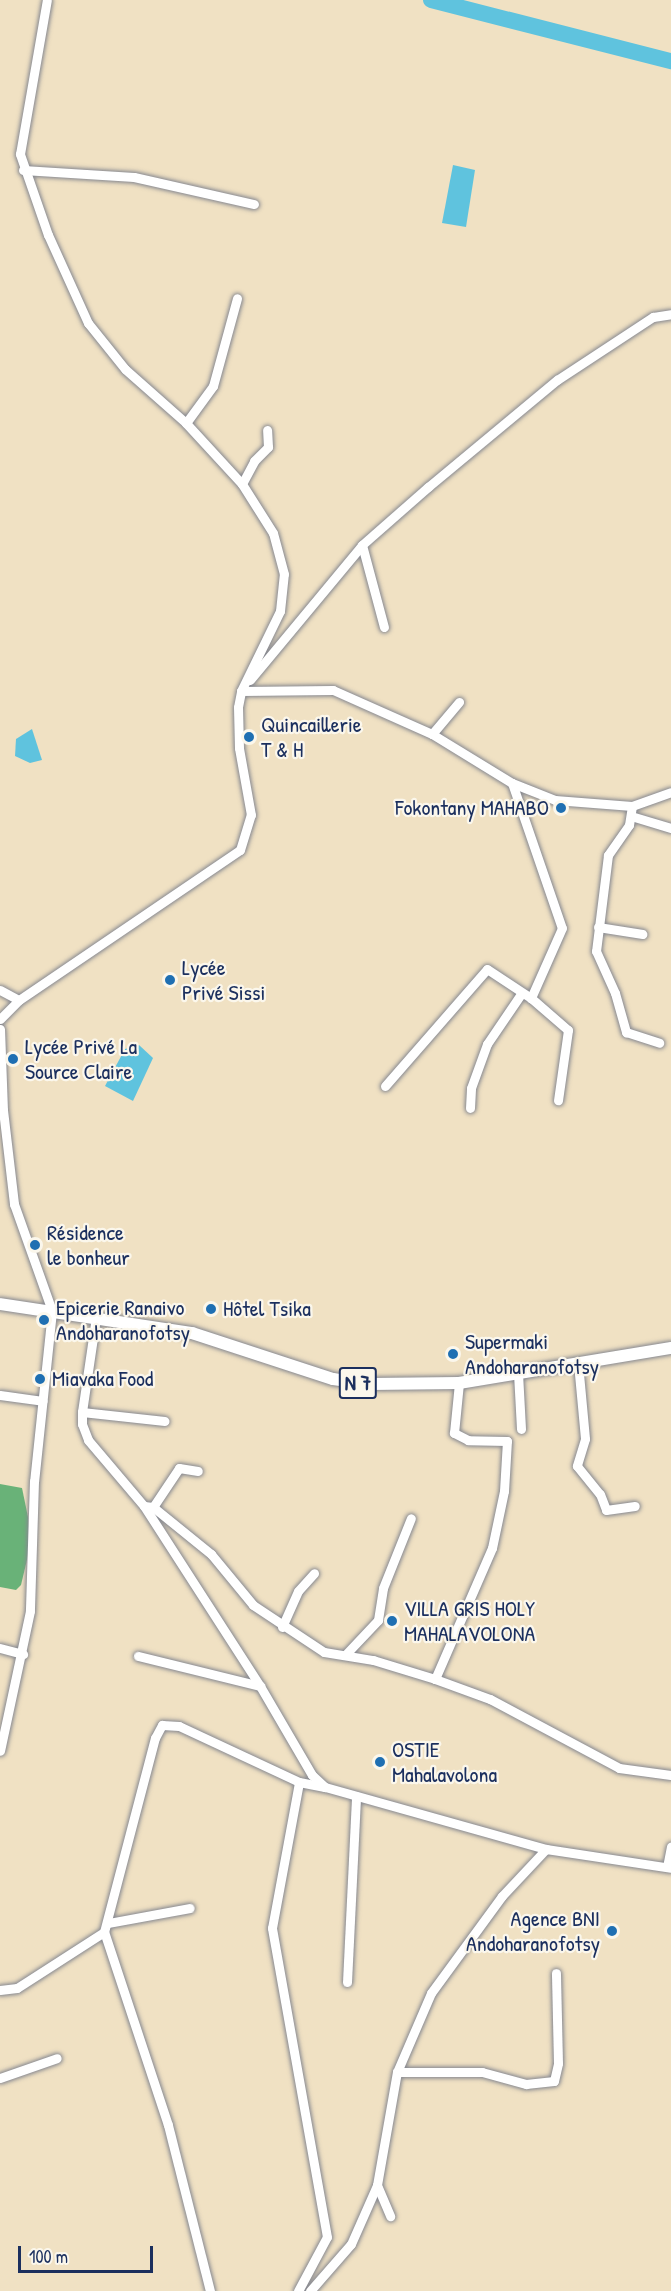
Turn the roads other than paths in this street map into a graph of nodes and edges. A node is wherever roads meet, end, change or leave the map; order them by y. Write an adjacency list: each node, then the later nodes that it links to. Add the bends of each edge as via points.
1 (47, 0): 2 (street, via 21,137)
2 (23, 170): 3 (street, via 134,177); 6 (street, via 88,323 125,369)
3 (254, 204)
4 (237, 298): 6 (street, via 213,386)
5 (671, 314): 9 (street, via 653,317 557,380)
6 (186, 423): 8 (street)
7 (267, 430): 8 (street, via 268,447 254,461)
8 (242, 484): 11 (street, via 273,533 284,574 280,611)
9 (362, 545): 10 (street); 11 (street)
10 (384, 627)
11 (241, 691): 13 (street, via 333,690); 23 (street, via 239,748 251,815 240,850)
12 (459, 702): 13 (street)
13 (432, 734): 14 (street)
14 (512, 783): 16 (street, via 555,800); 22 (street, via 562,928)
15 (671, 792): 16 (street)
16 (632, 811): 17 (street); 18 (street, via 608,855)
17 (671, 828)
18 (598, 927): 19 (street); 26 (street, via 596,951 615,993 626,1032)
19 (642, 934)
20 (0, 990): 23 (street)
21 (521, 994): 22 (street); 27 (street, via 487,969); 29 (street, via 487,1044 471,1088)
22 (531, 998): 28 (street, via 568,1030)
23 (20, 1000): 24 (street)
24 (0, 1019)
25 (0, 1029): 31 (street, via 3,1110 14,1204)
26 (659, 1043)
27 (384, 1086)
28 (558, 1100)
29 (470, 1108)
30 (0, 1304): 31 (main road, N 7)
31 (52, 1311): 32 (main road, N 7); 38 (street)
32 (96, 1317): 36 (main road, N 7, via 192,1333 351,1382); 39 (street)
33 (671, 1348): 34 (main road, N 7)
34 (578, 1363): 35 (main road, N 7); 44 (street, via 585,1438 577,1466 600,1494 606,1510)
35 (518, 1373): 36 (main road, N 7); 41 (street)
36 (459, 1383): 52 (street, via 454,1432 468,1440 507,1441 504,1491 492,1548)
37 (0, 1395): 38 (street)
38 (43, 1401): 49 (street, via 34,1481 30,1611)
39 (82, 1412): 40 (street); 43 (street, via 88,1440)
40 (165, 1421)
41 (521, 1429)
42 (198, 1471): 43 (street, via 179,1468)
43 (148, 1506): 47 (street, via 211,1554 253,1605); 53 (street)
44 (635, 1506)
45 (411, 1518): 50 (street, via 383,1588 378,1620)
46 (314, 1573): 47 (street, via 298,1591)
47 (282, 1627): 50 (street, via 324,1652)
48 (0, 1648): 49 (street)
49 (23, 1654): 54 (street)
50 (346, 1654): 52 (street)
51 (138, 1656): 53 (street)
52 (435, 1679): 55 (street, via 490,1699 619,1768)
53 (260, 1686): 57 (street, via 312,1775)
54 (0, 1751)
55 (671, 1775)
56 (299, 1782): 57 (street); 63 (street, via 179,1726 162,1725 154,1738); 73 (street, via 272,1928 327,2237)
57 (325, 1787): 58 (street)
58 (356, 1796): 60 (street); 65 (street)
59 (671, 1846): 61 (street)
60 (546, 1849): 61 (street); 68 (street, via 502,1896 431,1993)
61 (669, 1867)
62 (190, 1908): 63 (street)
63 (106, 1927): 66 (street, via 17,1988); 72 (street, via 168,2125)
64 (556, 1973): 68 (street, via 558,2063 554,2080 526,2085 482,2072)
65 (347, 1982)
66 (0, 1990)
67 (57, 2058): 69 (street)
68 (397, 2072): 70 (street)
69 (0, 2078)
70 (377, 2185): 71 (street); 74 (street, via 351,2244)
71 (390, 2216)
72 (210, 2291)
73 (298, 2291)
74 (310, 2291)

